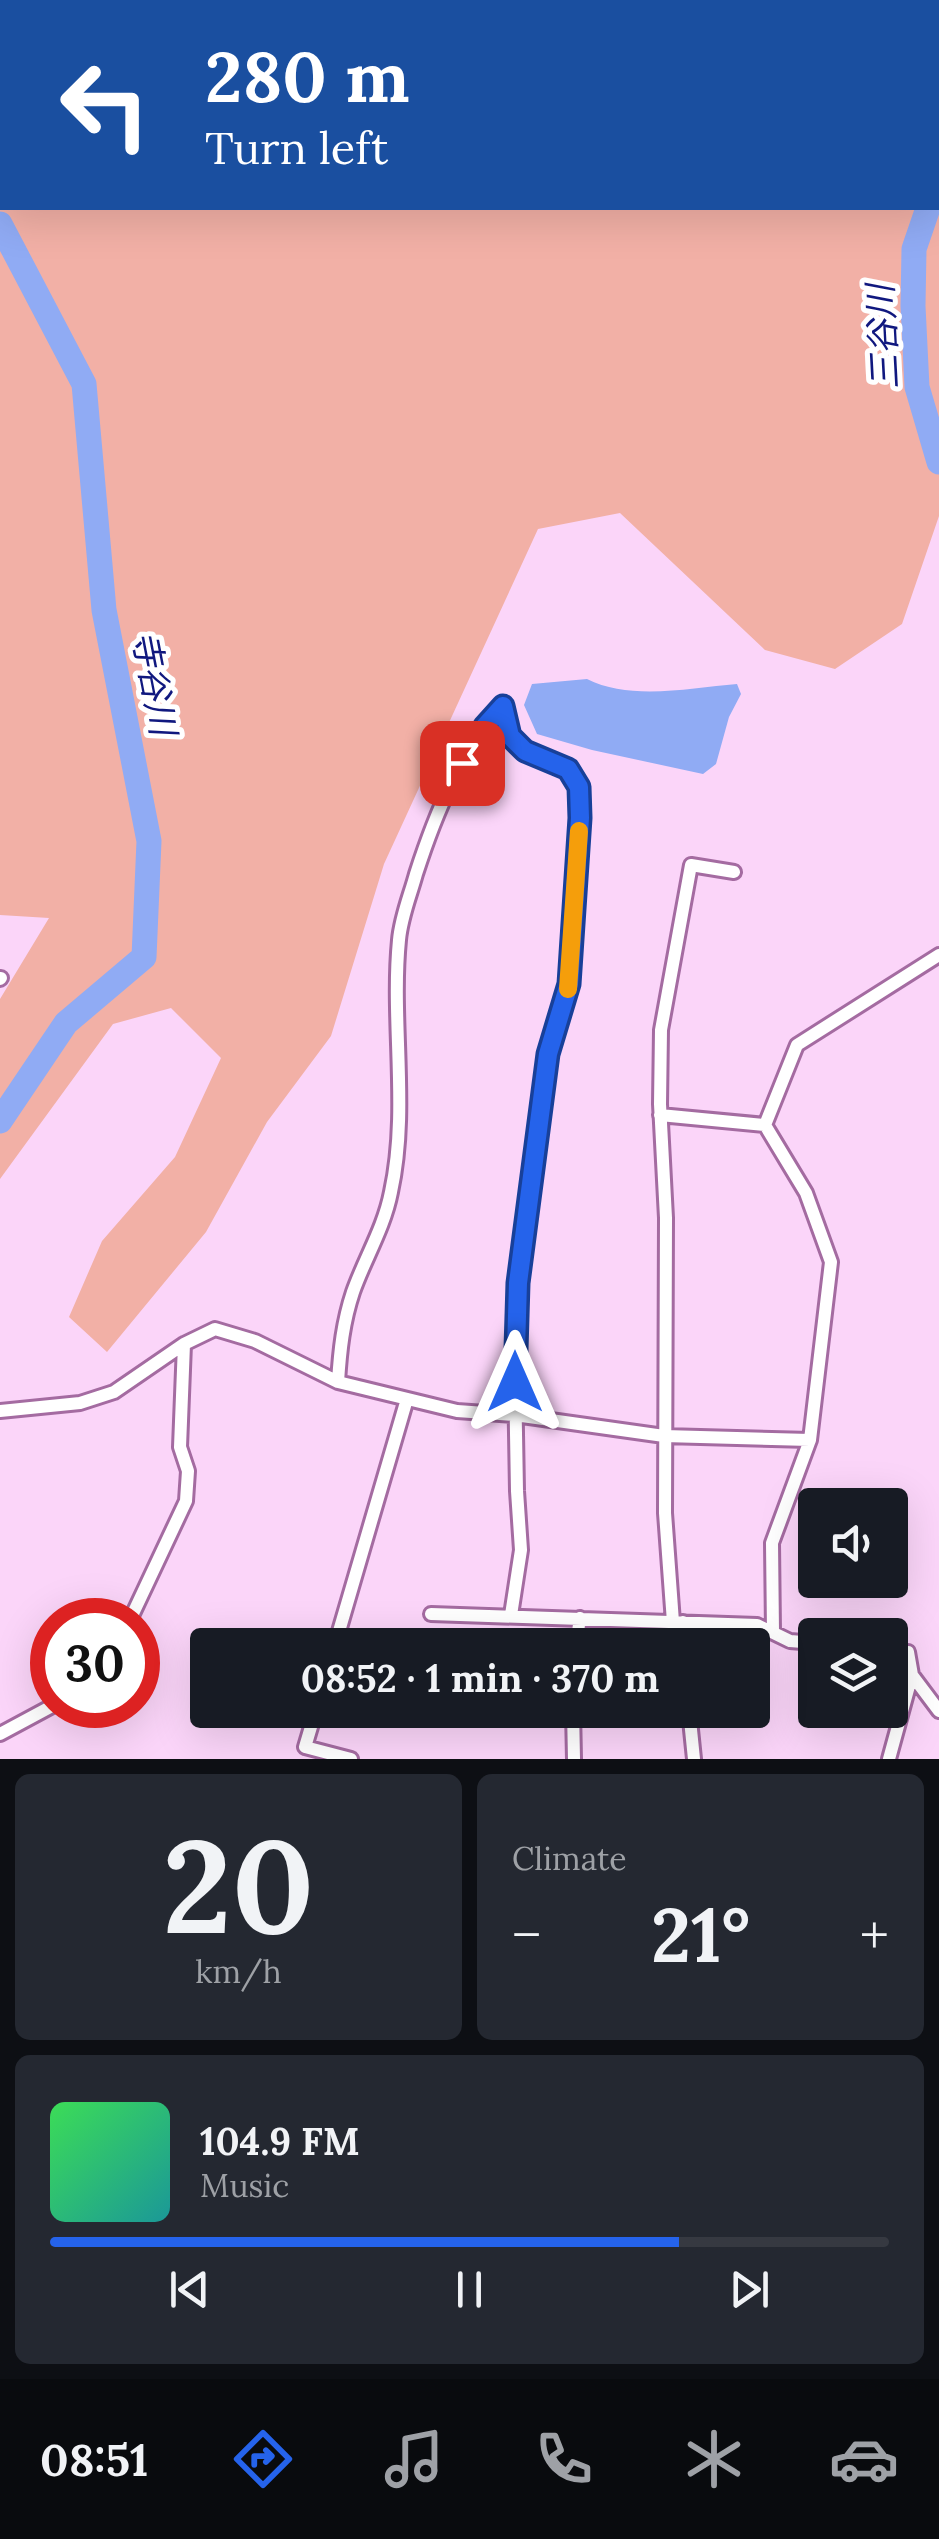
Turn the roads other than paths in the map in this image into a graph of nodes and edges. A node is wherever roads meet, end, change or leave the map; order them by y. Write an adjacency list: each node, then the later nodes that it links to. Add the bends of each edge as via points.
1 (734, 872): 3 (street, via 692,865 661,1030)
2 (939, 955): 4 (street, via 796,1045)
3 (660, 1115): 4 (street); 10 (street)
4 (765, 1125): 11 (street, via 806,1193 831,1262)
5 (184, 1344): 6 (street, via 215,1330 255,1341); 8 (street, via 114,1392 80,1404); 12 (street, via 180,1447 188,1471 186,1501)
6 (338, 1382): 7 (street); 9 (street, via 341,1336 392,1190 402,921 438,810 473,743 503,706 510,736 525,751 568,769 579,787 580,818 569,984 548,1054 514,1318)
7 (407, 1398): 9 (street, via 457,1411); 17 (street)
8 (1, 1411)
9 (515, 1415): 10 (street); 14 (street, via 521,1550)
10 (664, 1436): 11 (street); 16 (street)
11 (810, 1440): 20 (street, via 772,1543)
12 (140, 1598)
13 (431, 1614): 14 (street)
14 (511, 1615): 15 (street)
15 (580, 1618): 16 (street); 18 (street)
16 (678, 1622): 19 (street); 20 (street, via 757,1625)
17 (340, 1628)
18 (579, 1628)
19 (680, 1628)
20 (773, 1632): 21 (street)
21 (798, 1642)
22 (908, 1652): 23 (street)
23 (912, 1676): 24 (street); 33 (street)
24 (939, 1711)
25 (30, 1718): 29 (street)
26 (311, 1728): 30 (street, via 305,1747)
27 (573, 1728): 31 (street)
28 (691, 1728): 32 (street)
29 (0, 1734)
30 (351, 1759)
31 (574, 1759)
32 (694, 1759)
33 (889, 1759)

